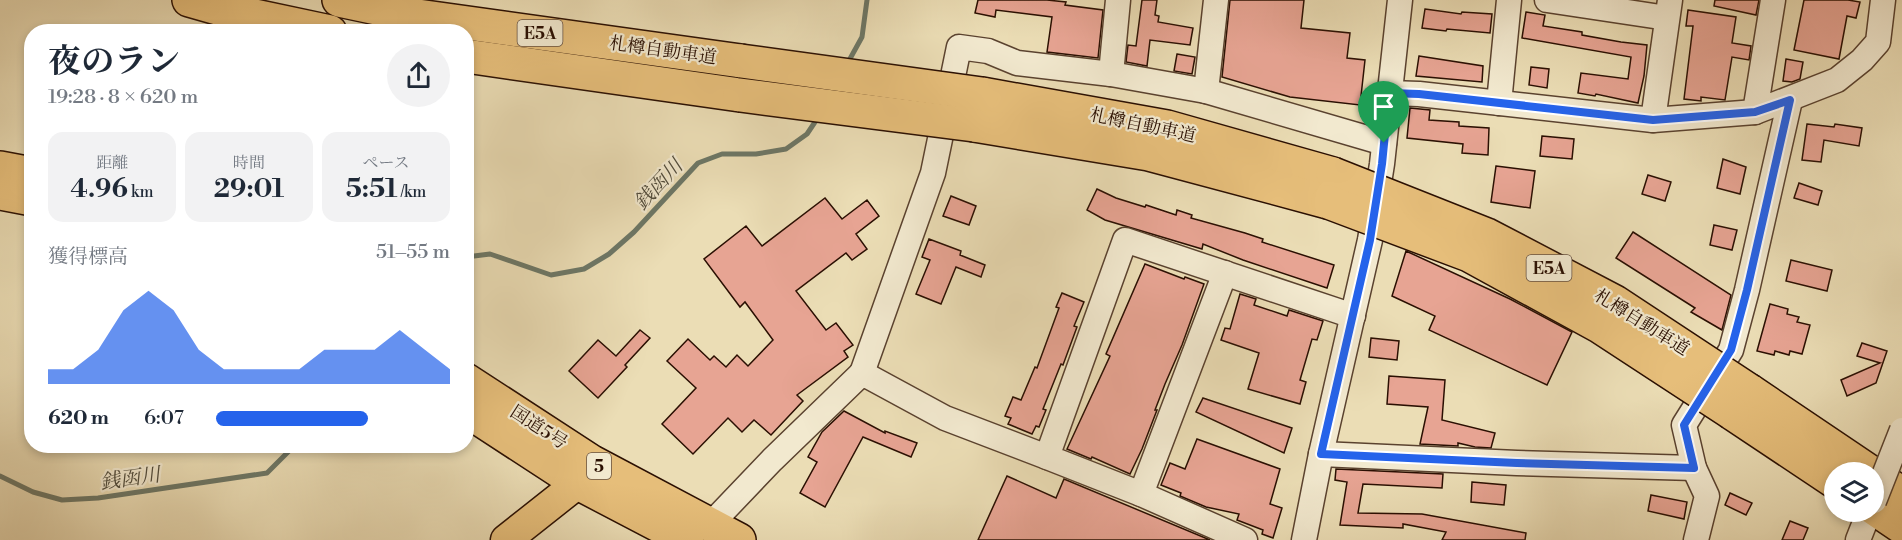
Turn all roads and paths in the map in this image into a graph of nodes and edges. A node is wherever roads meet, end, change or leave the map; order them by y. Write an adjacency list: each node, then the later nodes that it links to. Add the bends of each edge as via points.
1 (189, 0): 11 (highway)
2 (339, 0): 18 (highway, 札樽自動車道 / E5A, bridge, via 410,15 741,61)
3 (1118, 0): 13 (street)
4 (1216, 0): 14 (street)
5 (1400, 0): 15 (street)
6 (1509, 0): 17 (street)
7 (1547, 0): 10 (street)
8 (1773, 0): 19 (street)
9 (1883, 0): 16 (street, via 1878,42 1862,60 1837,80)
10 (1669, 9): 20 (street)
11 (292, 24)
12 (474, 57): 18 (highway, 札樽自動車道 / E5A, bridge, via 740,95)
13 (1111, 74): 14 (street); 28 (street, via 1017,63 988,51 959,47 933,173)
14 (1206, 91): 21 (street)
15 (1389, 93): 17 (street); 21 (street)
16 (1790, 100): 19 (street); 36 (street, via 1731,350 1684,425)
17 (1499, 103): 20 (street)
18 (978, 110): 30 (highway, 札樽自動車道 / E5A, bridge, via 1149,154 1330,188 1469,255)
19 (1755, 112): 20 (street)
20 (1653, 120)
21 (1384, 143): 27 (street, via 1370,240)
22 (0, 168): 23 (highway)
23 (24, 172)
24 (0, 193): 25 (highway)
25 (24, 198)
26 (1225, 273): 27 (street); 34 (street, via 1125,240); 41 (street)
27 (1353, 316): 33 (street)
28 (862, 373): 34 (street, via 945,418); 45 (street)
29 (474, 386): 37 (highway, 国道5号 / 5)
30 (1741, 402): 35 (highway, 札樽自動車道 / E5A); 38 (highway, 札樽自動車道 / E5A)
31 (474, 414): 37 (highway, 国道5号 / 5)
32 (1902, 430): 39 (street, bridge)
33 (1321, 454): 36 (street); 49 (street)
34 (1047, 457): 41 (street)
35 (1852, 462)
36 (1694, 468): 50 (street, via 1707,496)
37 (585, 472): 45 (highway, 国道5号 / 5); 46 (main road)
38 (1824, 473)
39 (1884, 476)
40 (1884, 482): 42 (highway)
41 (1141, 494): 48 (street)
42 (1902, 494)
43 (1872, 522): 44 (highway)
44 (1902, 527)
45 (699, 532): 47 (highway, 国道5号 / 5)
46 (506, 540)
47 (739, 540)
48 (1245, 540)
49 (1304, 540)
50 (1696, 540)

